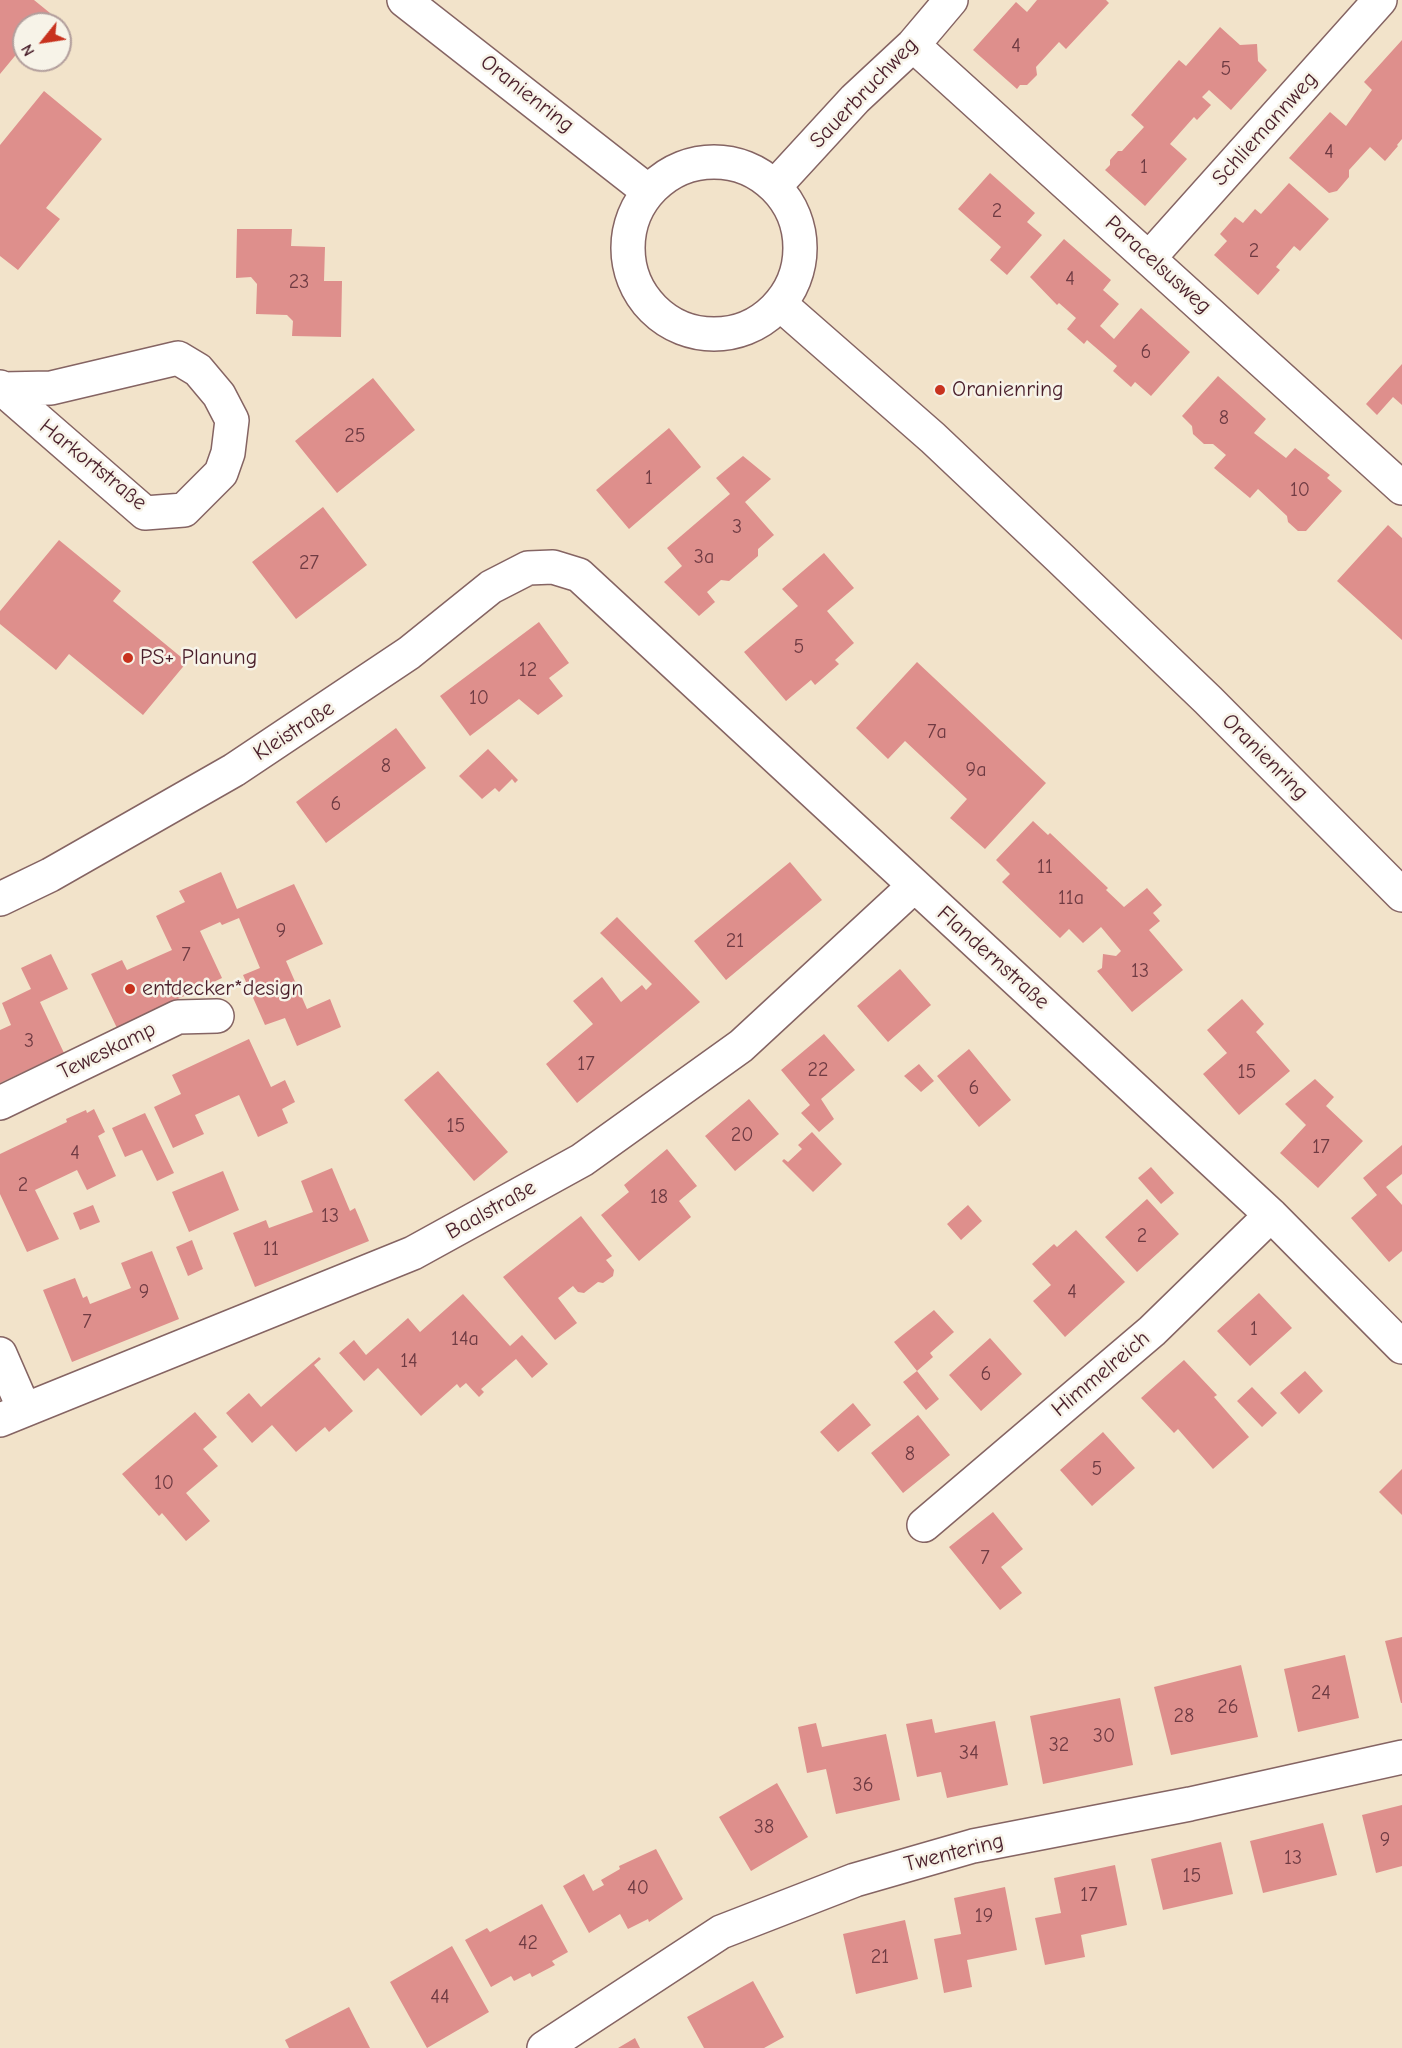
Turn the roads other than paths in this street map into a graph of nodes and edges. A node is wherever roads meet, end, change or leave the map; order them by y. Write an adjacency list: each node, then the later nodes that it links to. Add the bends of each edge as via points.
1 (404, 0): 6 (street, Oranienring)
2 (951, 0): 4 (street, Sauerbruchweg)
3 (1380, 0): 7 (street, Schliemannweg)
4 (913, 45): 5 (street, Sauerbruchweg, via 855,99); 7 (street, Paracelsusweg)
5 (775, 186): 6 (street, via 744,166 711,161 679,168); 8 (street, via 793,210 801,242 797,275)
6 (648, 191): 8 (street, via 635,213 628,242 631,272 644,298 666,319 693,332 725,334 756,324)
7 (1150, 257): 10 (street, Paracelsusweg)
8 (780, 304): 13 (street, Oranienring, via 933,438 1061,559)
9 (1, 388): 9 (street, Harkortstraße, via 145,513 184,510 221,473 228,453 232,420 219,395 198,370 178,358 51,388)
10 (1402, 488)
11 (579, 575): 12 (street, Flandernstraße); 14 (street, Kleistraße, via 553,567 528,568 491,587 409,653 234,770 50,875)
12 (914, 886): 17 (street, Flandernstraße); 20 (street, Baalstraße, via 741,1046 582,1160 413,1253)
13 (1402, 895)
14 (0, 899)
15 (217, 1016): 16 (street, Teweskamp, via 178,1017)
16 (0, 1103)
17 (1271, 1215): 18 (street, Flandernstraße); 21 (street, Himmelreich, via 1152,1331)
18 (1402, 1347)
19 (0, 1354): 20 (street)
20 (12, 1415)
21 (924, 1525)
22 (1402, 1757): 23 (street, Twentering, via 973,1846 855,1880 721,1932)
23 (544, 2048)

